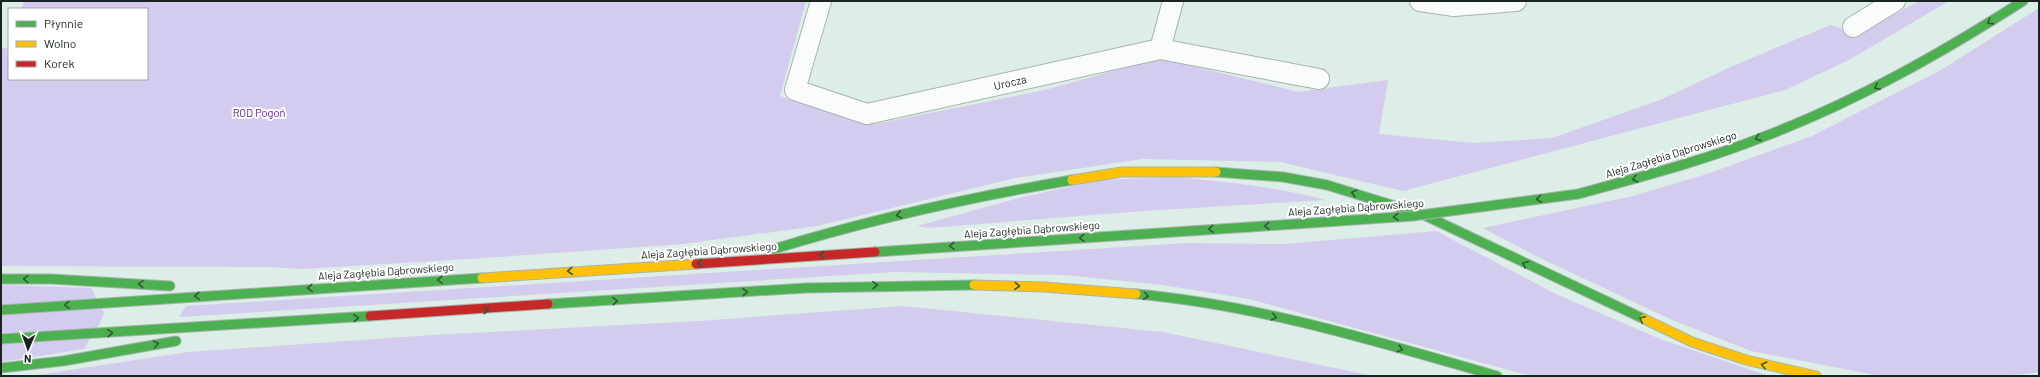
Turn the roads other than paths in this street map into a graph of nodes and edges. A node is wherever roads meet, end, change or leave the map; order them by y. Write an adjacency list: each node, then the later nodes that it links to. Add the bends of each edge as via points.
1 (822, 1): 8 (street, Urocza, via 794,90 867,114)
2 (1173, 1): 8 (street)
3 (1420, 1): 4 (street, via 1454,6)
4 (1516, 1)
5 (1895, 1): 7 (street)
6 (2023, 1): 10 (main road, Aleja Zagłębia Dąbrowskiego, one-way to 10, bridge, via 1930,60 1822,113 1725,151 1649,176 1578,194 1413,216)
7 (1853, 27)
8 (1160, 49): 9 (street, Urocza)
9 (1318, 79)
10 (738, 260): 14 (main road, Aleja Zagłębia Dąbrowskiego, one-way to 14); 22 (main road, one-way to 10, via 1746,360 1692,342 1424,215 1348,191 1283,177 1200,171 1122,172 1003,192 846,227)
11 (1, 279): 12 (main road, one-way to 11)
12 (177, 286)
13 (193, 287): 14 (main road)
14 (264, 291): 15 (main road, Aleja Zagłębia Dąbrowskiego, one-way to 15)
15 (1, 310)
16 (261, 324): 17 (main road); 18 (main road, one-way to 16); 21 (main road, one-way to 21, via 806,288 978,284 1073,288 1213,305 1276,317)
17 (200, 336)
18 (1, 339)
19 (184, 340): 20 (main road, one-way to 19, via 63,361)
20 (1, 368)
21 (1497, 376)
22 (1816, 376)

